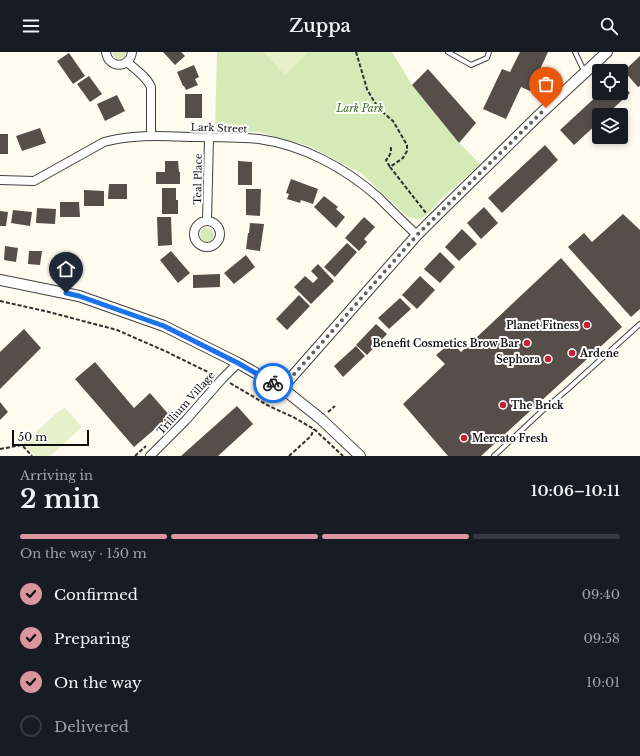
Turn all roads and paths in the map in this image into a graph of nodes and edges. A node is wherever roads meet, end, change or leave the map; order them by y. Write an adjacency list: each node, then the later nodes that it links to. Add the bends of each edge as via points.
1 (106, 52): 8 (street, via 108,59 115,64)
2 (132, 52): 8 (street)
3 (356, 52): 13 (path, via 372,98 380,110 394,121 407,145 403,158)
4 (448, 52): 5 (lane, via 471,65 487,58)
5 (489, 52)
6 (575, 52): 9 (lane)
7 (606, 52): 9 (street)
8 (127, 62): 10 (street, via 151,87)
9 (584, 72): 15 (street)
10 (151, 136): 11 (street, Lark Street); 14 (street, Lark Street, via 104,142 34,181)
11 (209, 137): 16 (street, Teal Place); 17 (street, Lark Street, via 260,140 315,156 344,172 377,196)
12 (390, 148): 13 (path, via 392,152 386,160)
13 (390, 167): 15 (path)
14 (0, 180)
15 (432, 220): 17 (street)
16 (207, 221)
17 (417, 235): 23 (street)
18 (0, 280): 21 (street, via 94,301 164,326)
19 (0, 301): 22 (path, via 117,330)
20 (640, 324): 33 (lane)
21 (238, 363): 22 (street, Trillium Village); 23 (street)
22 (222, 378): 26 (path); 29 (street, Trillium Village, via 186,420)
23 (282, 388): 25 (street)
24 (335, 406): 25 (path)
25 (321, 419): 26 (path); 32 (street)
26 (314, 429): 30 (path, via 311,436); 31 (path)
27 (0, 449): 28 (path, via 22,445)
28 (32, 456)
29 (150, 456)
30 (289, 456)
31 (343, 456)
32 (360, 456)
33 (494, 456)

